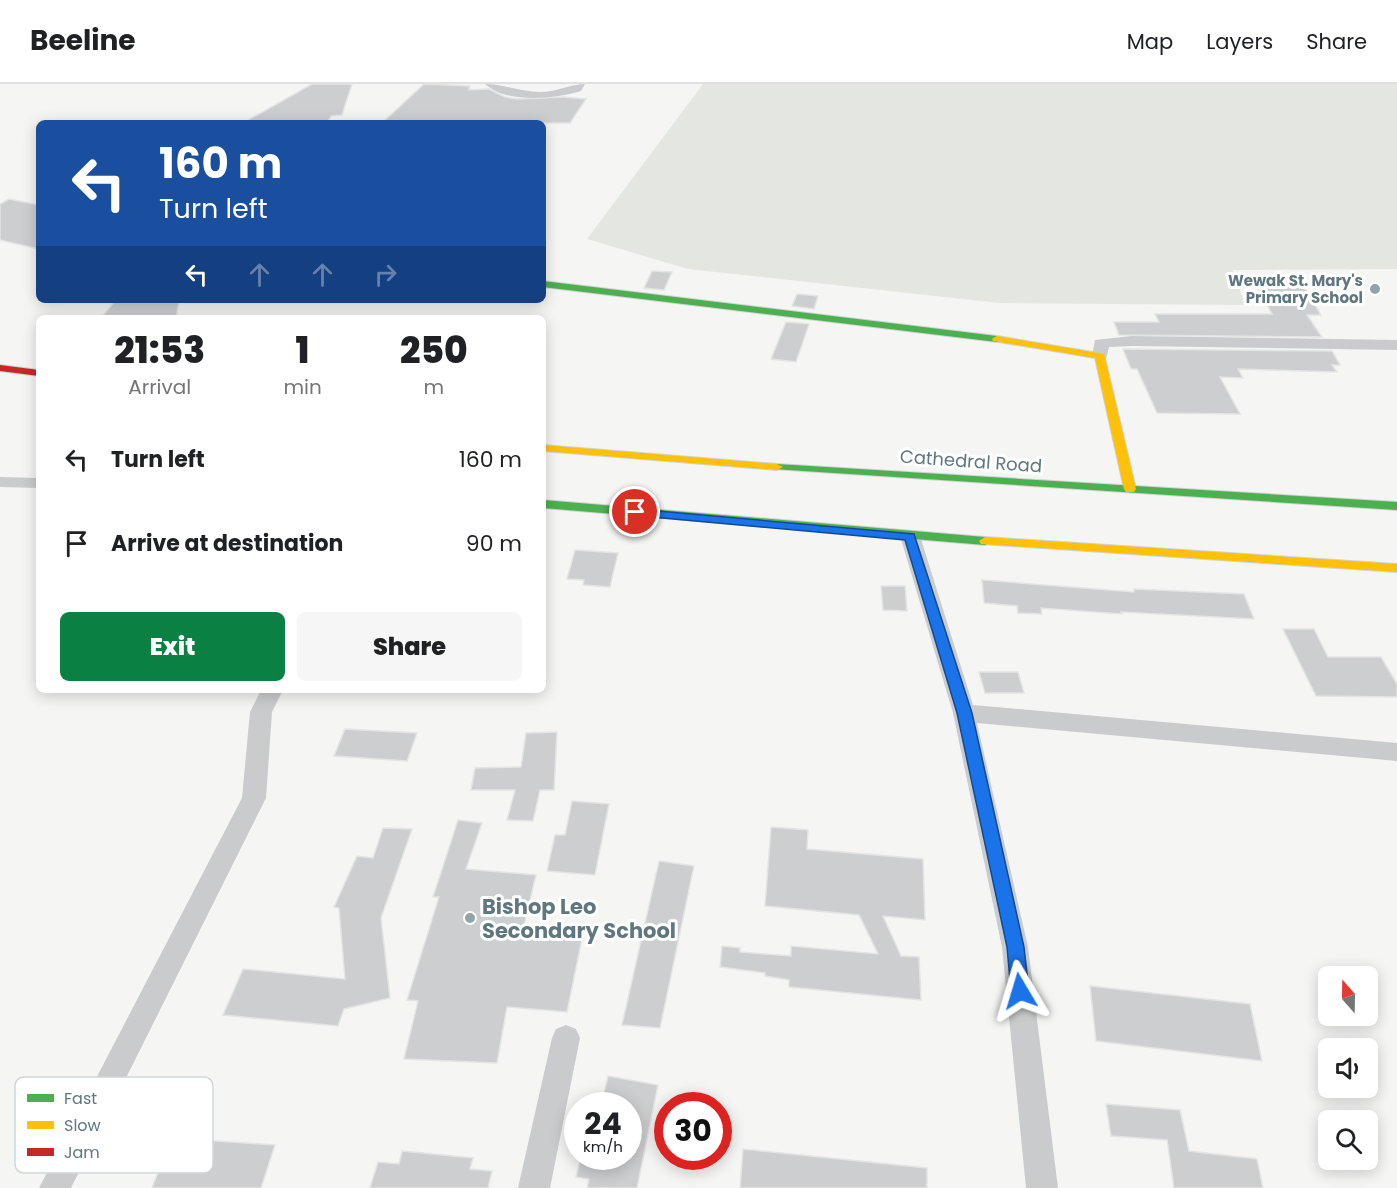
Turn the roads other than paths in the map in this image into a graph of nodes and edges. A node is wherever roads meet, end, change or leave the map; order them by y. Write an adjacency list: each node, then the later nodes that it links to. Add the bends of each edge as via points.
1 (490, 84): 2 (street, via 513,94 549,95 571,92)
2 (580, 84)
3 (546, 284): 5 (street, via 1031,343)
4 (1397, 345): 5 (street, via 1132,341 1101,343)
5 (1100, 356): 11 (street)
6 (0, 368): 7 (street)
7 (36, 373)
8 (546, 448): 11 (street, Cathedral Road)
9 (0, 482): 10 (street)
10 (36, 483)
11 (1130, 489): 13 (street, Cathedral Road)
12 (546, 504): 14 (street)
13 (1397, 506)
14 (910, 536): 15 (street); 17 (street)
15 (1397, 568)
16 (270, 693): 20 (street, via 261,712 254,798)
17 (964, 713): 18 (street); 24 (street, via 1015,947)
18 (1397, 752)
19 (566, 1038): 23 (street)
20 (112, 1077)
21 (63, 1173): 22 (street)
22 (55, 1188)
23 (534, 1188)
24 (1042, 1188)

